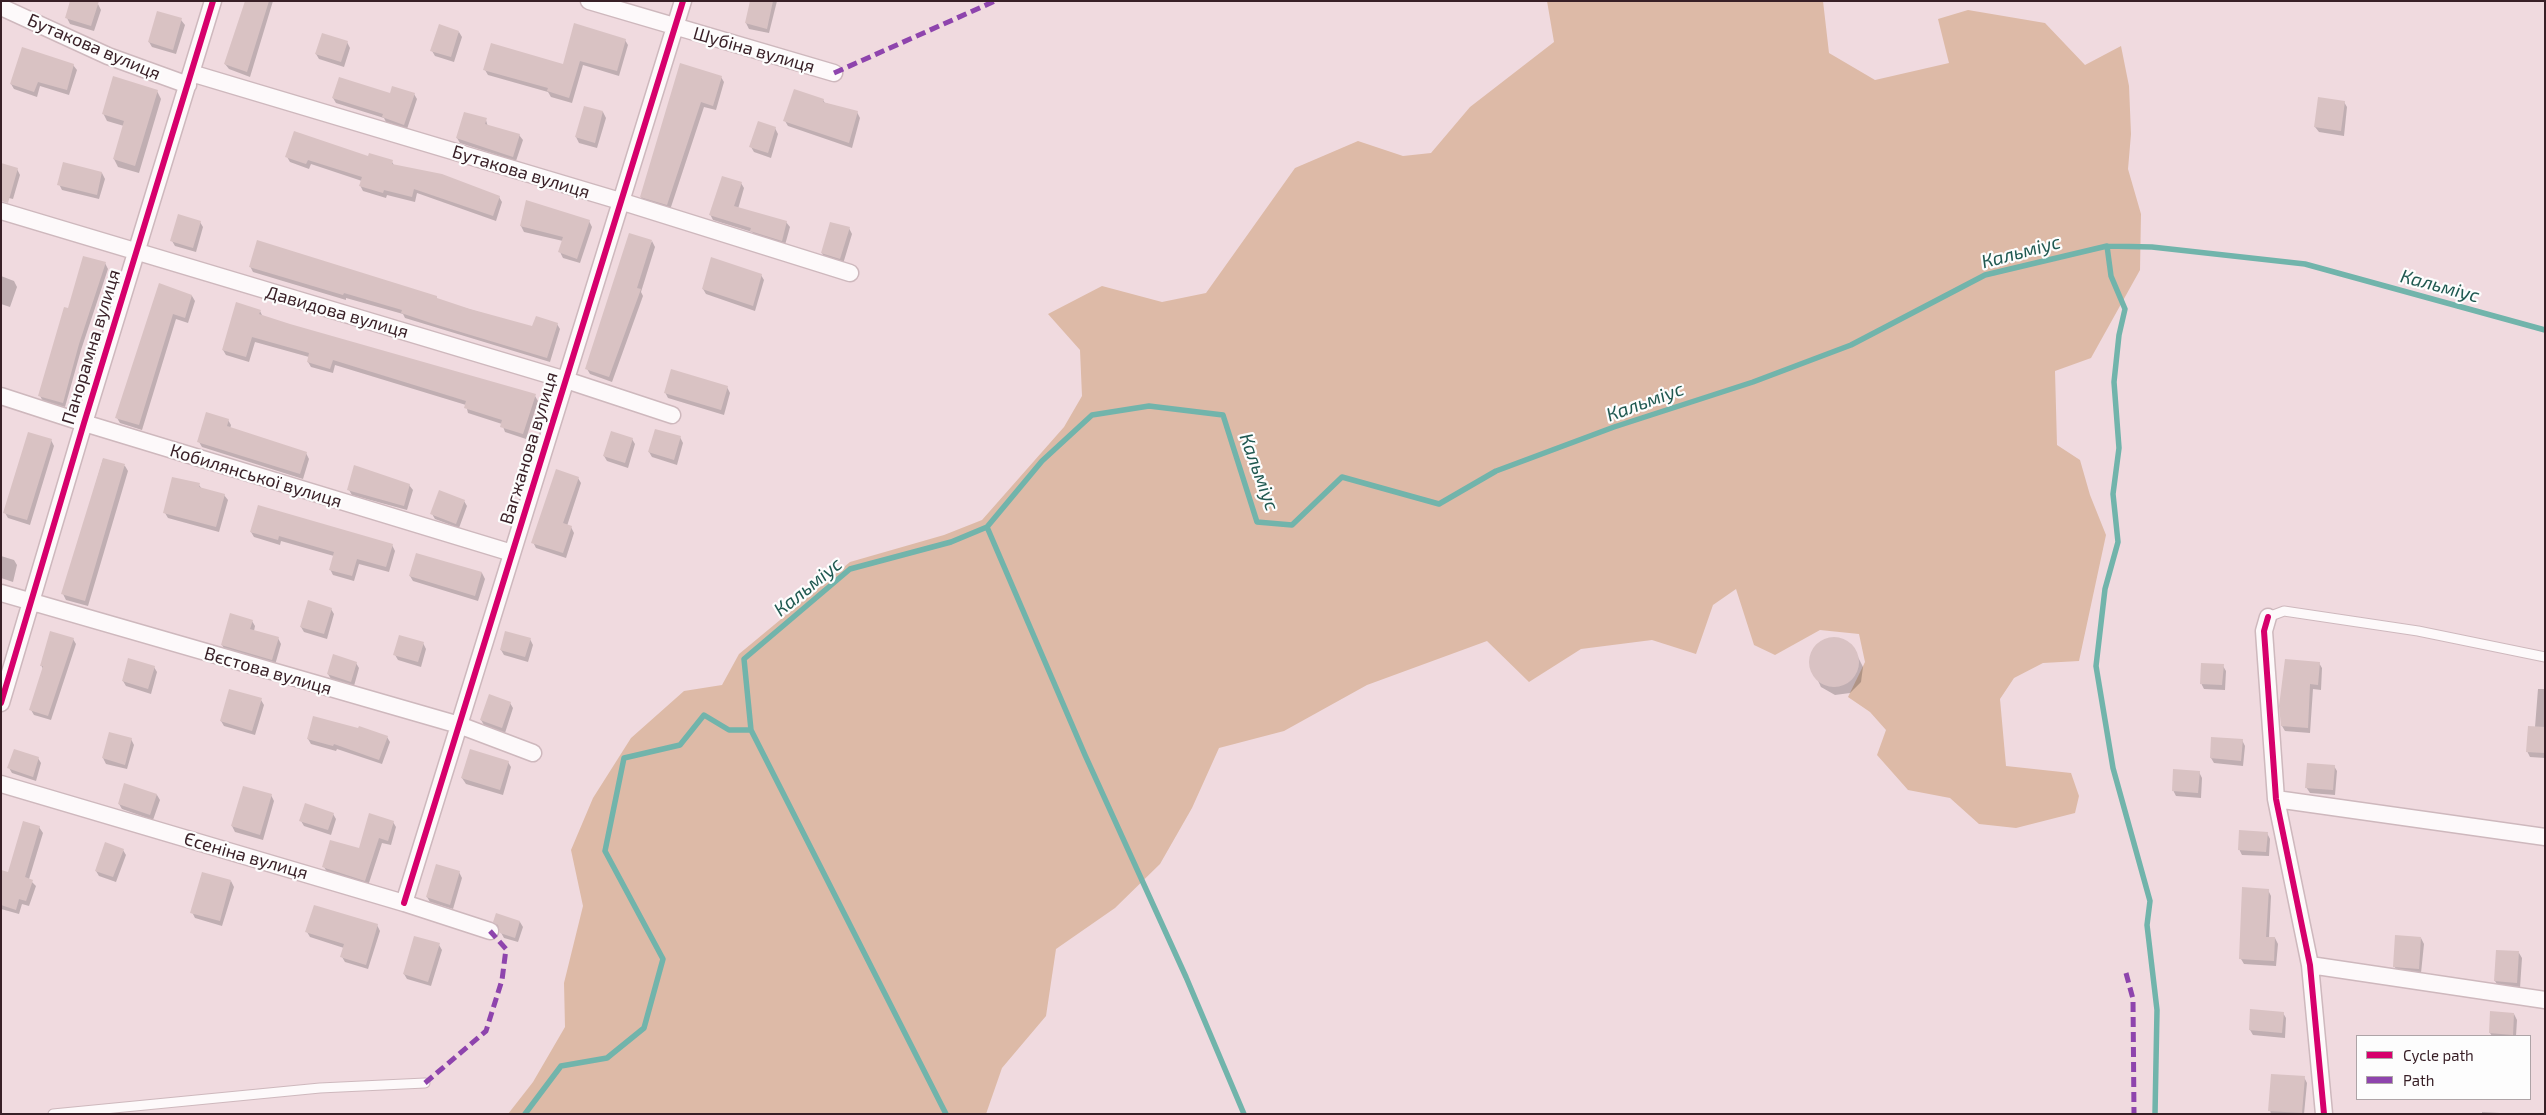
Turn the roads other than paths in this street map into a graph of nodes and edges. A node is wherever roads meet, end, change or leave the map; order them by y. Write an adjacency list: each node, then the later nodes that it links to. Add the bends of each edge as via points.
1 (213, 1): 7 (street, Панорамна вулиця)
2 (589, 1): 5 (street, Шубіна вулиця)
3 (683, 1): 5 (street, Вагжанова вулиця)
4 (1, 7): 7 (street, Бутакова вулиця, via 108,56)
5 (675, 27): 6 (street, Шубіна вулиця); 8 (street, Вагжанова вулиця)
6 (834, 73)
7 (189, 79): 8 (street, Бутакова вулиця); 10 (street, Панорамна вулиця)
8 (620, 201): 11 (street, Бутакова вулиця); 12 (street, Вагжанова вулиця)
9 (1, 211): 10 (street, Давидова вулиця)
10 (136, 252): 12 (street, Давидова вулиця); 15 (street, Панорамна вулиця)
11 (850, 273)
12 (566, 380): 14 (street, Давидова вулиця); 16 (street, Вагжанова вулиця)
13 (1, 396): 15 (street, Кобилянської вулиця)
14 (672, 415)
15 (84, 423): 16 (street, Кобилянської вулиця); 18 (street, Панорамна вулиця)
16 (512, 553): 22 (street, Вагжанова вулиця)
17 (1, 593): 18 (street, Вєстова вулиця)
18 (31, 603): 21 (street, Панорамна вулиця); 22 (street, Вєстова вулиця)
19 (2268, 617): 20 (lane, via 2284,610 2418,631); 25 (street, via 2264,631)
20 (2545, 657)
21 (1, 703)
22 (459, 725): 23 (street, Вєстова вулиця); 27 (street, Вагжанова вулиця)
23 (533, 753)
24 (1, 784): 27 (street, Єсеніна вулиця)
25 (2276, 799): 26 (street); 29 (street)
26 (2545, 837)
27 (404, 903): 28 (street, Єсеніна вулиця)
28 (490, 931)
29 (2310, 964): 30 (street); 33 (street)
30 (2545, 1000)
31 (424, 1083): 32 (lane, via 320,1088)
32 (53, 1114)
33 (2324, 1114)

